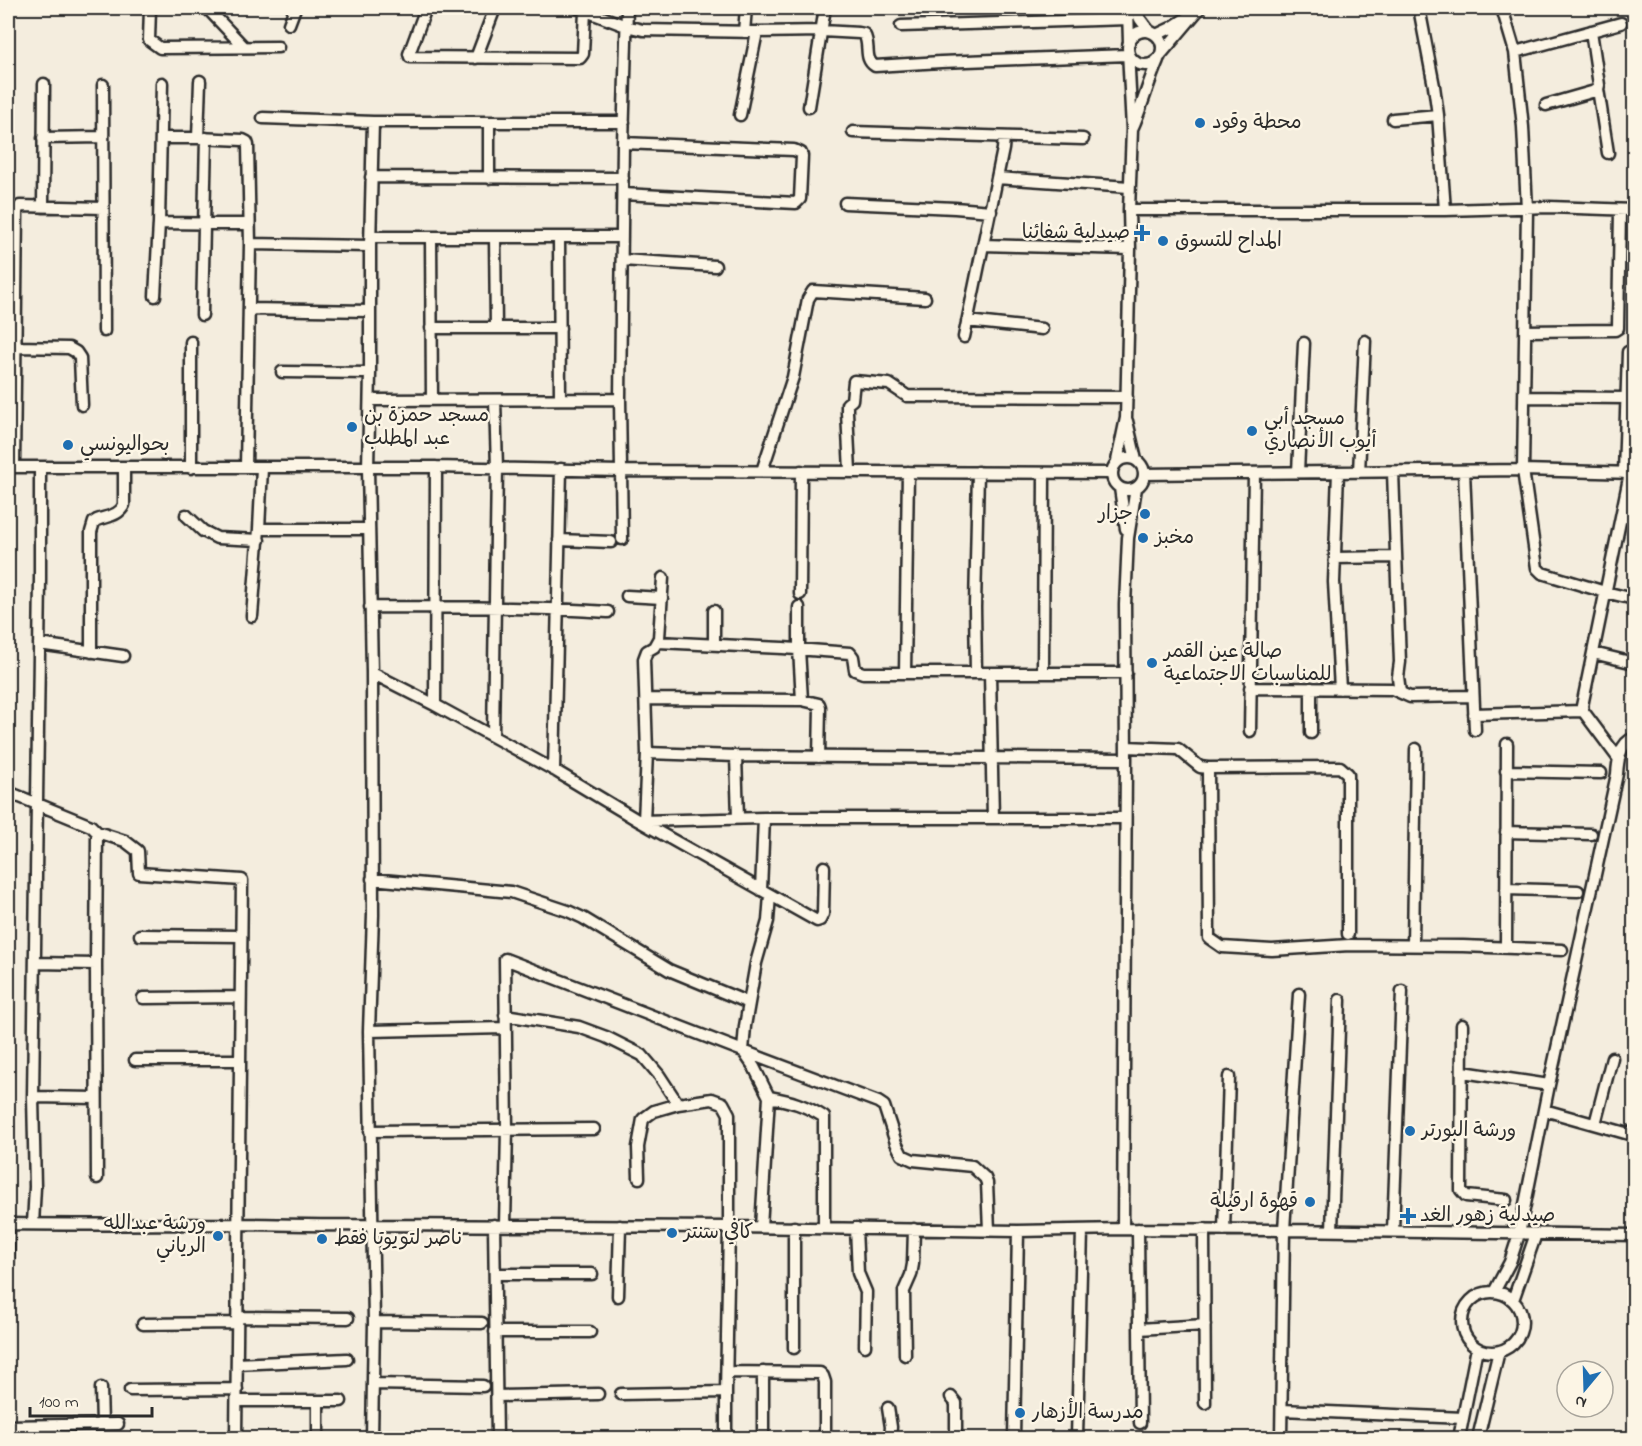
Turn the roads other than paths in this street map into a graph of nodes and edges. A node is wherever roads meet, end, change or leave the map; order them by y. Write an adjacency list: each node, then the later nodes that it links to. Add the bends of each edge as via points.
1 (150, 8): 24 (street, via 149,40 159,47)
2 (207, 8): 24 (street)
3 (295, 8): 16 (street)
4 (426, 8): 29 (street, via 409,56)
5 (495, 8): 29 (street)
6 (627, 8): 17 (street)
7 (746, 8): 21 (street)
8 (825, 8): 19 (street)
9 (1135, 8): 23 (street)
10 (1200, 8): 23 (street, via 1171,28); 28 (street)
11 (1419, 8): 38 (street)
12 (1502, 8): 27 (street)
13 (582, 9): 17 (street); 29 (street, via 580,58)
14 (1128, 13): 18 (street); 26 (street)
15 (1621, 23): 20 (street)
16 (289, 24)
17 (626, 26): 21 (street, via 643,30); 43 (street)
18 (901, 26)
19 (822, 31): 22 (street); 26 (street, via 864,34 868,59 875,66); 36 (street)
20 (1592, 31): 27 (street); 34 (street)
21 (744, 32): 22 (street)
22 (758, 32): 37 (street)
23 (1153, 33): 26 (street, via 1137,33); 28 (street, via 1162,45)
24 (244, 47): 25 (street)
25 (278, 47)
26 (1128, 49): 28 (street, via 1140,64 1148,65); 44 (street)
27 (1515, 52): 63 (street)
28 (1160, 57): 44 (street)
29 (476, 58)
30 (200, 81): 49 (street)
31 (162, 83): 48 (street)
32 (44, 84): 47 (street)
33 (103, 85): 46 (street)
34 (1598, 89): 35 (street); 53 (street)
35 (1546, 105)
36 (809, 107)
37 (740, 115)
38 (1438, 115): 40 (street); 65 (street)
39 (263, 118): 41 (street)
40 (1393, 119)
41 (372, 122): 42 (street); 54 (street)
42 (489, 122): 43 (street); 55 (street)
43 (624, 122): 52 (street)
44 (1132, 129): 58 (street)
45 (853, 132): 50 (street)
46 (102, 137): 47 (street); 62 (street)
47 (43, 138): 61 (street)
48 (162, 138): 49 (street); 69 (street)
49 (202, 138): 70 (street); 71 (street, via 247,142)
50 (1004, 138): 51 (street); 57 (street)
51 (1083, 139)
52 (623, 143): 56 (street); 59 (street, via 794,150 802,156 800,199 796,203)
53 (1608, 153)
54 (371, 177): 55 (street); 76 (street)
55 (489, 178): 56 (street)
56 (623, 178): 59 (street)
57 (997, 178): 58 (street); 67 (street)
58 (1129, 187): 64 (street)
59 (623, 194): 75 (street)
60 (845, 203): 67 (street)
61 (43, 207): 62 (street); 100 (street, via 20,206 16,211)
62 (103, 208): 94 (street)
63 (1527, 209): 65 (street); 68 (street); 95 (street)
64 (1129, 210): 65 (street); 80 (street)
65 (1445, 210)
66 (1635, 210): 68 (street)
67 (991, 211): 78 (street)
68 (1620, 211): 95 (street, via 1618,328)
69 (159, 223): 70 (street); 83 (street)
70 (204, 223): 71 (street); 88 (street)
71 (249, 224): 77 (street)
72 (431, 237): 73 (street); 76 (street); 90 (street)
73 (495, 237): 74 (street); 91 (street)
74 (559, 237): 75 (street); 92 (street)
75 (622, 237): 81 (street)
76 (370, 242): 77 (street); 87 (street)
77 (250, 244): 86 (street)
78 (984, 245): 80 (street); 89 (street)
79 (8, 249): 85 (street)
80 (1130, 249): 104 (street)
81 (622, 260): 82 (street); 108 (street)
82 (715, 266)
83 (155, 296)
84 (925, 298): 128 (street, via 813,291 808,299 793,377)
85 (8, 307)
86 (249, 309): 87 (street); 118 (street)
87 (370, 311): 103 (street)
88 (202, 315)
89 (967, 321): 93 (street); 96 (street)
90 (432, 328): 91 (street); 110 (street)
91 (496, 328): 92 (street)
92 (560, 328): 107 (street)
93 (1042, 328)
94 (104, 331)
95 (1525, 331): 105 (street)
96 (964, 337)
97 (1365, 341): 137 (street)
98 (191, 342): 120 (street)
99 (1304, 343): 135 (street)
100 (16, 347): 112 (street, via 69,348 76,352 80,358); 116 (street)
101 (1628, 352): 106 (street)
102 (282, 372): 103 (street)
103 (370, 374): 109 (street)
104 (1127, 397): 113 (street); 130 (street, via 907,396 889,384 854,381 847,412)
105 (1524, 397): 106 (street); 126 (street)
106 (1627, 398): 141 (street)
107 (560, 399): 108 (street); 111 (street)
108 (620, 399): 127 (street)
109 (370, 400): 110 (street); 122 (street)
110 (432, 400): 111 (street)
111 (495, 400): 124 (street)
112 (81, 405)
113 (1126, 418): 114 (street); 115 (street)
114 (1136, 460): 115 (street); 142 (street)
115 (1117, 461): 139 (street)
116 (11, 467): 117 (street)
117 (40, 467): 119 (street); 169 (street)
118 (246, 467): 120 (street); 121 (street)
119 (124, 468): 120 (street); 172 (street, via 123,509 94,522 91,532)
120 (191, 468)
121 (262, 468): 122 (street); 149 (street)
122 (368, 468): 123 (street); 148 (street)
123 (436, 468): 124 (street); 161 (street)
124 (497, 468): 125 (street); 162 (street)
125 (561, 469): 127 (street); 151 (street)
126 (1523, 470): 131 (street); 141 (street); 155 (street, via 1537,568 1542,573)
127 (621, 471): 128 (street); 151 (street, via 616,540)
128 (762, 471): 129 (street)
129 (801, 471): 130 (street); 156 (street)
130 (850, 471): 132 (street)
131 (1464, 471): 138 (street); 186 (street)
132 (908, 472): 133 (street); 176 (street)
133 (978, 472): 134 (street); 177 (street)
134 (1044, 472): 139 (street); 179 (street)
135 (1298, 472): 136 (street); 140 (street)
136 (1338, 472): 137 (street); 153 (street)
137 (1359, 472): 138 (street)
138 (1392, 472): 152 (street)
139 (1111, 473): 143 (street)
140 (1254, 473): 142 (street); 182 (street)
141 (1629, 473): 146 (street)
142 (1144, 474): 144 (street)
143 (1120, 488): 144 (street); 150 (street)
144 (1136, 488): 150 (street)
145 (186, 515): 149 (street, via 217,538)
146 (1622, 516): 147 (street); 155 (street)
147 (1635, 519)
148 (369, 529): 149 (street); 160 (street)
149 (259, 535): 167 (street)
150 (1128, 538): 180 (street)
151 (559, 540): 164 (street)
152 (1396, 557): 153 (street); 185 (street)
153 (1335, 558): 184 (street)
154 (663, 578): 158 (street)
155 (1605, 592): 159 (street); 173 (street)
156 (800, 594)
157 (627, 596): 158 (street)
158 (662, 598): 168 (street)
159 (1635, 599)
160 (370, 607): 161 (street); 181 (street)
161 (435, 607): 162 (street); 189 (street)
162 (496, 607): 164 (street); 195 (street)
163 (799, 607): 171 (street)
164 (558, 609): 166 (street); 207 (street)
165 (714, 611): 170 (street)
166 (608, 612)
167 (252, 616)
168 (658, 642): 170 (street); 187 (street, via 645,655)
169 (39, 644): 172 (street); 211 (street)
170 (714, 644): 171 (street)
171 (799, 649): 176 (street, via 850,653 855,670 860,672); 188 (street)
172 (91, 652): 174 (street)
173 (1593, 653): 175 (street); 190 (street)
174 (123, 656)
175 (1635, 663)
176 (905, 673): 177 (street)
177 (976, 673): 178 (street)
178 (990, 673): 179 (street); 203 (street)
179 (1043, 673): 180 (street)
180 (1126, 673): 198 (street)
181 (372, 674): 189 (street); 221 (street)
182 (1250, 688): 183 (street); 193 (street)
183 (1311, 688): 184 (street); 194 (street)
184 (1340, 689): 185 (street)
185 (1400, 692): 186 (street, via 1410,697)
186 (1473, 696): 191 (street)
187 (646, 699): 188 (street); 200 (street)
188 (802, 700): 202 (street, via 819,704)
189 (435, 705): 195 (street)
190 (1583, 711): 191 (street); 204 (street)
191 (1474, 714): 192 (street)
192 (1474, 730)
193 (1250, 731)
194 (1311, 733)
195 (493, 736): 207 (street)
196 (1635, 738): 204 (street, via 1628,740)
197 (1506, 744): 208 (street)
198 (1126, 747): 205 (street); 206 (street, via 1178,749 1200,767)
199 (1416, 749): 228 (street)
200 (647, 753): 201 (street); 216 (street)
201 (736, 756): 202 (street); 212 (street)
202 (819, 757): 203 (street)
203 (992, 758): 205 (street); 214 (street)
204 (1618, 758): 249 (street)
205 (1126, 759): 215 (street)
206 (1208, 768): 226 (street, via 1340,767 1348,774); 228 (street, via 1209,938 1222,947 1272,950)
207 (554, 770): 216 (street)
208 (1506, 771): 209 (street); 218 (street)
209 (1601, 773)
210 (8, 792): 211 (street)
211 (37, 804): 217 (street, via 92,825); 231 (street)
212 (738, 818): 213 (street); 216 (street)
213 (764, 818): 214 (street); 224 (street)
214 (993, 818): 215 (street)
215 (1125, 818): 275 (street)
216 (641, 821): 224 (street)
217 (97, 832): 227 (street, via 125,841 138,851 139,873 242,880); 232 (street)
218 (1506, 832): 219 (street); 222 (street)
219 (1591, 834)
220 (824, 867): 224 (street, via 824,909 820,920)
221 (372, 879): 238 (street, via 511,892 568,911 669,970); 242 (street)
222 (1506, 889): 223 (street); 229 (street)
223 (1578, 891)
224 (765, 892): 238 (street, via 768,921)
225 (140, 934): 227 (street)
226 (1348, 934)
227 (240, 936): 235 (street)
228 (1413, 945): 229 (street)
229 (1506, 947): 230 (street)
230 (1562, 950)
231 (35, 963): 232 (street); 250 (street)
232 (96, 964): 252 (street)
233 (1402, 991): 284 (street)
234 (1299, 993): 281 (street)
235 (240, 997): 236 (street); 246 (street)
236 (143, 998)
237 (1340, 1000): 282 (street)
238 (749, 1003): 243 (street)
239 (505, 1015): 241 (street); 243 (street, via 505,959); 253 (street, via 579,1027 615,1041 642,1055)
240 (1462, 1025): 247 (street)
241 (505, 1028): 242 (street); 256 (street)
242 (369, 1031): 259 (street)
243 (742, 1051): 251 (street); 278 (street, via 878,1102 884,1106 902,1155 977,1169 987,1183)
244 (1612, 1058): 255 (street)
245 (135, 1060): 246 (street)
246 (239, 1060): 265 (street)
247 (1463, 1072): 249 (street); 262 (street, via 1461,1190 1470,1197)
248 (1229, 1077): 280 (street)
249 (1549, 1085): 254 (street)
250 (33, 1097): 252 (street); 264 (street)
251 (768, 1097): 270 (street); 272 (street, via 792,1101 824,1117)
252 (96, 1098): 260 (street)
253 (678, 1104): 261 (street, via 654,1111 643,1119); 269 (street, via 712,1100 723,1103 729,1114)
254 (1544, 1110): 255 (street); 285 (street)
255 (1595, 1124): 258 (street, via 1629,1134)
256 (507, 1129): 257 (street); 259 (street); 267 (street)
257 (594, 1129)
258 (1635, 1130)
259 (370, 1131): 266 (street)
260 (97, 1178)
261 (639, 1178)
262 (1506, 1200)
263 (8, 1224): 264 (street); 288 (street)
264 (33, 1224): 265 (street)
265 (237, 1224): 266 (street); 295 (street)
266 (373, 1225): 267 (street); 296 (street)
267 (499, 1225): 268 (street); 289 (street)
268 (620, 1227): 269 (street); 292 (street)
269 (729, 1227): 270 (street); 310 (street)
270 (761, 1227): 271 (street)
271 (794, 1227): 272 (street); 304 (street)
272 (824, 1228): 273 (street)
273 (856, 1228): 274 (street); 303 (street, via 858,1273 866,1292)
274 (914, 1229): 278 (street); 307 (street, via 913,1264 904,1291)
275 (1123, 1229): 276 (street); 279 (street)
276 (1138, 1229): 277 (street); 300 (street)
277 (1204, 1229): 280 (street); 299 (street)
278 (989, 1230): 283 (street)
279 (1082, 1230): 283 (street); 343 (street)
280 (1224, 1230): 281 (street)
281 (1284, 1230): 282 (street); 327 (street)
282 (1332, 1230): 284 (street)
283 (1018, 1231): 342 (street)
284 (1393, 1231): 285 (street)
285 (1519, 1233): 286 (street); 291 (street, via 1510,1262)
286 (1536, 1234): 287 (street); 293 (street)
287 (1635, 1235)
288 (8, 1264)
289 (495, 1274): 290 (street); 301 (street)
290 (592, 1274)
291 (1494, 1292): 293 (street); 305 (street, via 1477,1296 1465,1309 1465,1335)
292 (618, 1296)
293 (1513, 1300): 306 (street, via 1522,1316 1520,1334)
294 (348, 1318): 295 (street)
295 (237, 1320): 297 (street); 309 (street)
296 (374, 1322): 298 (street); 312 (street)
297 (143, 1323)
298 (482, 1323)
299 (1204, 1325): 300 (street); 325 (street)
300 (1139, 1329): 329 (street)
301 (495, 1332): 302 (street); 320 (street)
302 (590, 1332)
303 (865, 1346)
304 (794, 1348)
305 (1477, 1348): 306 (street); 328 (street)
306 (1499, 1352): 346 (street)
307 (905, 1355)
308 (346, 1359): 309 (street)
309 (237, 1364): 315 (street)
310 (727, 1371): 311 (street); 317 (street)
311 (763, 1372): 338 (street); 339 (street, via 820,1373 825,1382)
312 (373, 1384): 313 (street); 335 (street)
313 (483, 1386)
314 (101, 1388): 330 (street)
315 (237, 1389): 316 (street); 322 (street)
316 (130, 1390)
317 (726, 1392): 319 (street); 337 (street)
318 (598, 1394): 320 (street)
319 (621, 1394)
320 (497, 1396): 336 (street)
321 (951, 1398): 341 (street, via 956,1403)
322 (237, 1401): 323 (street); 333 (street)
323 (318, 1401): 324 (street); 334 (street)
324 (341, 1401)
325 (1205, 1403)
326 (888, 1408): 340 (street)
327 (1282, 1410): 328 (street); 344 (street)
328 (1463, 1418): 345 (street)
329 (1140, 1423)
330 (102, 1424): 331 (street); 332 (street)
331 (118, 1424)
332 (8, 1426)
333 (236, 1438)
334 (318, 1438)
335 (372, 1438)
336 (497, 1438)
337 (726, 1438)
338 (763, 1438)
339 (825, 1438)
340 (891, 1438)
341 (956, 1438)
342 (1014, 1438)
343 (1077, 1438)
344 (1281, 1438)
345 (1459, 1438)
346 (1478, 1438)

